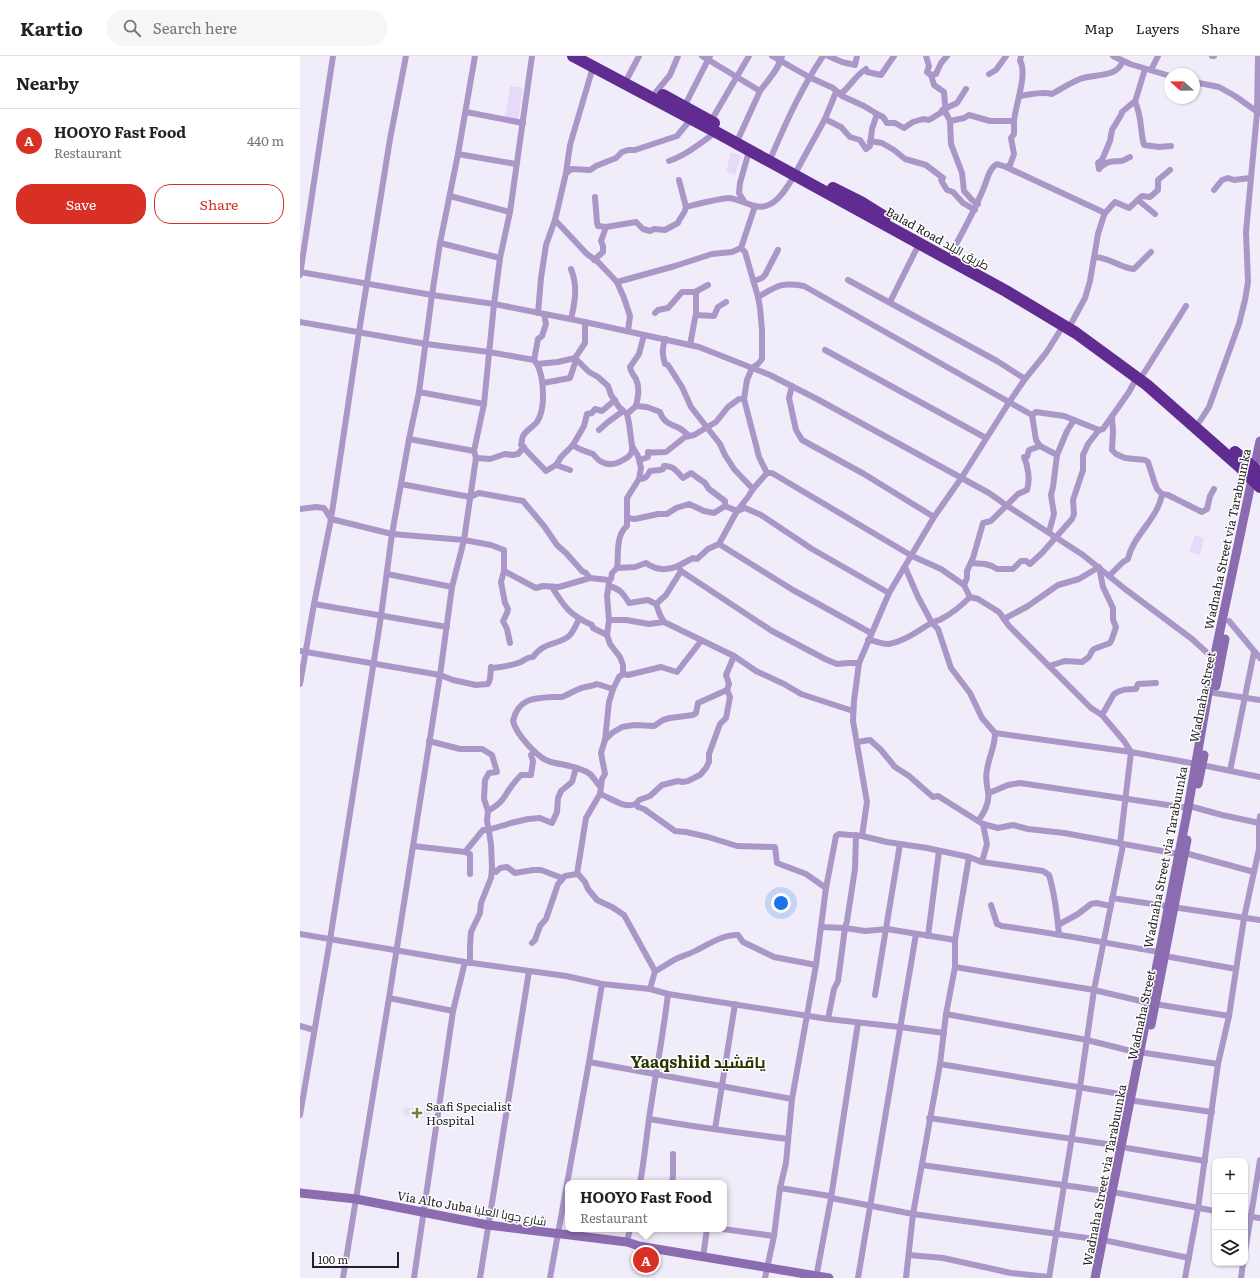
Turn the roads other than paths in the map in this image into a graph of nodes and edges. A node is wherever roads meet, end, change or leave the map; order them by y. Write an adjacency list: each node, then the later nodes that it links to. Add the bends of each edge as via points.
1 (333, 56): 92 (street)
2 (406, 56): 96 (street, via 390,138)
3 (475, 56): 45 (street)
4 (532, 56): 52 (street)
5 (573, 56): 25 (highway, Balad Road طريق البلد)
6 (639, 56): 34 (street)
7 (678, 56): 39 (street, via 670,75)
8 (702, 56): 22 (street)
9 (749, 56): 33 (street)
10 (772, 56): 23 (street)
11 (823, 56): 35 (street)
12 (828, 56): 26 (street)
13 (857, 56): 26 (street, via 855,65)
14 (894, 56): 29 (street, via 881,75 867,72 866,69)
15 (926, 56): 32 (street, via 929,66 927,72)
16 (947, 56): 32 (street, via 936,74)
17 (1006, 56): 30 (street)
18 (1021, 56): 41 (street)
19 (1113, 56): 24 (street)
20 (1158, 56): 27 (street)
21 (1258, 56): 28 (street)
22 (709, 58): 33 (street); 43 (street)
23 (782, 58): 35 (street); 38 (street)
24 (1123, 61): 27 (street); 41 (street, via 1116,71 1082,78 1052,94 1046,92)
25 (591, 62): 34 (highway, Balad Road طريق البلد); 49 (highway, Balad Road طريق البلد); 65 (street, via 570,145)
26 (849, 64): 29 (street)
27 (1148, 69): 31 (street); 42 (street)
28 (1259, 70): 46 (street)
29 (862, 72): 40 (street, via 842,93)
30 (990, 74)
31 (1164, 74)
32 (930, 75): 44 (street, via 934,85 944,92)
33 (736, 76): 38 (street); 53 (street)
34 (628, 77): 39 (highway, Balad Road طريق البلد)
35 (809, 77): 40 (street, via 833,88); 59 (street)
36 (1200, 83): 46 (street, via 1220,87)
37 (966, 90): 44 (street, via 957,102)
38 (760, 91): 54 (street)
39 (656, 92): 43 (highway, Balad Road طريق البلد)
40 (836, 92): 47 (street); 48 (street)
41 (1019, 96): 51 (street)
42 (1135, 101): 56 (street, via 1144,145); 60 (street, via 1122,112 1112,130 1102,160 1098,163 1099,169 1107,163)
43 (684, 107): 53 (highway, Balad Road طريق البلد)
44 (945, 110): 47 (street, via 929,120 913,122 904,128 895,123 887,123); 50 (street)
45 (466, 112): 52 (street); 58 (street)
46 (1259, 113): 67 (street)
47 (877, 114): 55 (street)
48 (825, 119): 55 (street, via 841,128 850,137 860,140 866,149 870,146); 66 (street)
49 (691, 120): 53 (highway, Balad Road طريق البلد); 65 (street, via 677,136 622,152 616,158 590,170 572,170)
50 (950, 121): 51 (street, via 969,115 990,121); 76 (street, via 951,144 962,173 964,191)
51 (1014, 121): 63 (street, via 1014,134 1011,138 1014,157)
52 (523, 123): 62 (street)
53 (714, 127): 54 (highway, Balad Road طريق البلد); 57 (highway, Balad Road طريق البلد); 61 (street, via 688,151)
54 (739, 136): 59 (highway, Balad Road طريق البلد)
55 (870, 141): 76 (street, via 882,143 904,159 934,170 943,178 941,180 947,190 953,192 963,203)
56 (1170, 146)
57 (749, 152): 66 (highway, Balad Road طريق البلد); 73 (street, via 739,193)
58 (458, 154): 62 (street); 70 (street)
59 (772, 155): 66 (highway, Balad Road طريق البلد)
60 (1130, 157)
61 (669, 161)
62 (516, 164): 77 (street)
63 (1006, 167): 76 (street, via 996,164 994,166); 78 (street)
64 (1170, 170): 72 (street, via 1158,180 1158,190)
65 (566, 173): 80 (street)
66 (796, 173): 74 (street, via 779,198 768,205); 83 (highway, Balad Road طريق البلد); 86 (highway, Balad Road طريق البلد, via 861,202 904,228)
67 (1250, 178): 69 (street, via 1222,180); 138 (street, via 1246,232 1248,282 1245,300 1209,407)
68 (679, 180): 75 (street)
69 (1214, 190)
70 (450, 196): 77 (street); 82 (street)
71 (595, 197): 81 (street, via 598,226)
72 (1138, 200): 78 (street, via 1129,208 1115,202); 79 (street)
73 (744, 201): 74 (street); 75 (street, via 728,198)
74 (755, 206): 84 (street)
75 (686, 207): 81 (street, via 678,223 665,230 650,231 643,229 636,222)
76 (976, 207): 86 (street)
77 (510, 212): 89 (street)
78 (1105, 213): 88 (street, via 1098,234)
79 (1155, 214)
80 (555, 220): 90 (street); 105 (street, via 543,261)
81 (606, 227): 90 (street, via 601,241 603,252)
82 (440, 243): 89 (street); 99 (street)
83 (919, 244): 102 (street); 112 (highway, Balad Road طريق البلد)
84 (741, 248): 94 (street, via 745,252); 95 (street)
85 (778, 250): 94 (street, via 765,275)
86 (952, 252): 112 (highway, Balad Road طريق البلد, via 1010,285)
87 (1151, 252): 88 (street, via 1134,269 1107,258)
88 (1095, 257): 112 (street, via 1085,298)
89 (500, 258): 103 (street)
90 (594, 260): 95 (street)
91 (571, 270): 109 (street, via 576,287)
92 (300, 273): 96 (street)
93 (848, 280): 102 (street)
94 (754, 281): 100 (street)
95 (617, 282): 113 (street, via 630,316)
96 (368, 284): 99 (street); 114 (street)
97 (708, 285): 98 (street)
98 (694, 292): 106 (street, via 682,292 668,308); 108 (street)
99 (432, 295): 103 (street); 117 (street)
100 (758, 297): 123 (street, via 762,359); 131 (street, via 785,284 804,286)
101 (726, 302): 108 (street, via 718,307 714,316)
102 (890, 302): 125 (street)
103 (494, 304): 105 (street); 120 (street)
104 (1186, 306): 124 (street)
105 (538, 313): 107 (street)
106 (655, 313)
107 (544, 314): 109 (street); 122 (street, via 546,324 542,336 538,339)
108 (696, 315): 118 (street)
109 (571, 319): 111 (street)
110 (300, 322): 114 (street)
111 (585, 322): 113 (street); 121 (street, via 585,343)
112 (1068, 324): 124 (highway, Balad Road طريق البلد); 125 (street)
113 (628, 331): 115 (street)
114 (359, 332): 117 (street); 171 (street)
115 (644, 335): 116 (street); 133 (street, via 639,354 630,367 638,387)
116 (666, 339): 118 (street); 139 (street, via 662,345 665,364)
117 (426, 344): 120 (street); 128 (street)
118 (690, 345): 123 (street)
119 (825, 350): 144 (street)
120 (489, 352): 122 (street); 132 (street)
121 (576, 359): 122 (street); 126 (street, via 570,378); 130 (street, via 608,386)
122 (536, 362): 126 (street)
123 (752, 368): 127 (street); 129 (street)
124 (1140, 375): 136 (street); 138 (highway, Balad Road طريق البلد); 158 (highway, Balad Road طريق البلد, via 1235,462)
125 (1025, 379): 131 (street)
126 (543, 383): 149 (street, via 537,422 522,436 521,445)
127 (792, 386): 157 (street); 169 (street, via 789,398 796,430 802,440)
128 (419, 392): 132 (street); 143 (street)
129 (744, 399): 139 (street, via 739,399 728,407 716,422); 156 (street, via 759,457)
130 (615, 400): 134 (street); 146 (street, via 602,411 595,409 587,414 584,426)
131 (1010, 401): 135 (street); 144 (street)
132 (484, 404): 150 (street)
133 (636, 406): 134 (street); 142 (street, via 660,412 670,425 680,428)
134 (625, 413): 140 (street); 147 (street, via 630,423)
135 (1032, 415): 137 (street, via 1036,412 1054,414); 148 (street, via 1036,440)
136 (1112, 418): 141 (street, via 1104,429); 163 (street, via 1112,450 1125,458 1148,462 1154,481)
137 (1074, 420): 141 (street); 151 (street)
138 (1200, 421): 158 (highway, Balad Road طريق البلد)
139 (707, 427): 142 (street); 161 (street, via 734,469)
140 (599, 430)
141 (1099, 430): 174 (street, via 1083,455 1083,470 1073,500 1072,520)
142 (689, 436): 153 (street, via 666,452 648,452 648,457)
143 (409, 438): 150 (street); 160 (street)
144 (986, 438): 157 (street)
145 (1260, 441): 158 (main road, Wadnaha Street via Tarabuunka)
146 (573, 445): 147 (street, via 610,465 628,458 632,453); 154 (street)
147 (632, 446): 153 (street)
148 (1040, 446): 151 (street); 166 (street, via 1029,450 1027,457 1024,457 1027,465 1027,490 1018,494)
149 (524, 447): 152 (street, via 518,454 505,454 490,459); 154 (street, via 546,471)
150 (474, 451): 152 (street)
151 (1057, 455): 172 (street, via 1051,495 1054,514)
152 (476, 458): 164 (street)
153 (640, 460): 159 (street)
154 (556, 465): 155 (street)
155 (570, 470)
156 (767, 473): 161 (street); 177 (street, via 778,476)
157 (962, 477): 166 (street); 169 (street)
158 (1258, 478): 199 (main road, Wadnaha Street); 212 (main road, Wadnaha Street via Tarabuunka)
159 (639, 479): 165 (street, via 644,479 650,471 660,471 664,466 676,470 683,478 691,473 725,501); 170 (street, via 627,498)
160 (401, 484): 164 (street); 173 (street)
161 (753, 489): 168 (street)
162 (1214, 489): 163 (street, via 1208,509 1202,512)
163 (1162, 494): 185 (street, via 1128,559)
164 (470, 497): 175 (street); 186 (street, via 480,493 523,501 557,545)
165 (725, 506): 168 (street); 170 (street, via 714,513 690,504 666,514)
166 (1006, 506): 172 (street); 178 (street, via 991,521 983,523)
167 (300, 509): 171 (street, via 324,508)
168 (737, 511): 176 (street); 191 (street, via 745,508 761,515 812,549)
169 (934, 517): 177 (street)
170 (627, 518): 181 (street, via 627,526 619,540)
171 (331, 519): 173 (street); 193 (street)
172 (1048, 532): 174 (street)
173 (392, 534): 175 (street); 184 (street)
174 (1055, 537): 178 (street, via 1030,564 1021,561 1012,569 1002,570 985,564); 180 (street)
175 (464, 540): 183 (street, via 504,550); 189 (street)
176 (719, 544): 182 (street); 203 (street, via 793,590)
177 (912, 556): 179 (street); 188 (street, via 941,569)
178 (971, 563): 188 (street)
179 (905, 567): 191 (street); 201 (street)
180 (1099, 567): 185 (street); 197 (street, via 1079,579 1058,585); 215 (street, via 1103,587 1113,608 1116,627 1110,643 1094,649 1082,662 1066,661)
181 (617, 568): 182 (street, via 646,564 670,570); 187 (street)
182 (679, 569): 194 (street, via 666,595); 214 (street, via 772,631 825,659 837,664)
183 (504, 571): 190 (street, via 532,586); 207 (street, via 501,582 508,609 503,621)
184 (386, 574): 189 (street); 195 (street)
185 (1109, 576): 212 (street, via 1192,639)
186 (590, 578): 187 (street); 190 (street)
187 (608, 583): 194 (street, via 622,592 629,603 648,600); 198 (street)
188 (964, 585): 192 (street)
189 (452, 587): 202 (street)
190 (552, 587): 196 (street, via 564,606)
191 (889, 593): 203 (street)
192 (970, 597): 197 (street, via 999,612); 201 (street, via 942,619)
193 (314, 604): 195 (street); 208 (street)
194 (656, 604): 200 (street)
195 (381, 616): 202 (street); 213 (street)
196 (579, 619): 204 (street); 217 (street, via 570,635 544,646 533,657 501,667 491,667 488,684 476,686)
197 (1004, 619): 215 (street)
198 (610, 620): 200 (street, via 649,624); 204 (street)
199 (1229, 621): 209 (street); 222 (main road, Wadnaha Street)
200 (664, 622): 205 (street)
201 (932, 623): 206 (street, via 907,638 888,644); 227 (street, via 938,629 951,668 970,693 982,718)
202 (447, 627): 217 (street)
203 (871, 633): 206 (street)
204 (607, 635): 216 (street, via 620,657)
205 (701, 640): 210 (street); 216 (street, via 677,672 660,667)
206 (868, 640): 214 (street)
207 (510, 643)
208 (303, 651): 213 (street); 219 (street)
209 (1254, 652): 211 (street); 223 (street)
210 (734, 656): 221 (street, via 726,675 729,684); 225 (street, via 756,671 801,694)
211 (1260, 658)
212 (1214, 659): 234 (main road, Wadnaha Street via Tarabuunka)
213 (374, 663): 217 (street); 276 (street)
214 (859, 663): 225 (street)
215 (1049, 666): 226 (street, via 1091,708)
216 (623, 674): 220 (street)
217 (440, 675): 229 (street)
218 (1156, 683): 226 (street, via 1138,684 1136,689 1117,692)
219 (300, 684)
220 (612, 689): 228 (street); 231 (street, via 597,684 560,697 540,698 522,703 514,717 514,725)
221 (727, 690): 228 (street, via 698,703 693,715 670,718 654,726 622,727); 240 (street, via 730,697 726,718 720,724 706,768 700,775 688,781 664,784)
222 (1214, 693): 223 (street); 234 (main road, Wadnaha Street)
223 (1245, 698): 224 (street); 235 (street)
224 (1260, 700)
225 (853, 711): 230 (street)
226 (1102, 715): 232 (street)
227 (995, 733): 232 (street); 238 (street, via 985,778)
228 (605, 740): 237 (street, via 601,752 605,774)
229 (429, 741): 242 (street, via 455,748 482,750 492,755 497,772 489,773 485,780 484,799); 250 (street)
230 (857, 742): 244 (street, via 870,740 895,767 933,797 938,796); 247 (street, via 867,802)
231 (535, 752): 233 (street, via 549,761); 242 (street, via 531,755 532,775 521,775 496,807)
232 (1131, 752): 234 (street); 239 (street)
233 (576, 768): 237 (street, via 593,777); 246 (street, via 572,782 561,791 552,823 540,818 528,819)
234 (1198, 768): 235 (street); 241 (main road, Wadnaha Street)
235 (1230, 771): 236 (street)
236 (1260, 777)
237 (600, 790): 240 (street, via 621,804); 259 (street, via 586,818)
238 (989, 793): 239 (street, via 1020,783); 244 (street, via 988,804)
239 (1126, 799): 241 (street); 249 (street)
240 (636, 804): 261 (street, via 674,831 708,837 737,846 775,847 777,863 806,874)
241 (1190, 807): 245 (street); 253 (main road, Wadnaha Street)
242 (488, 811): 246 (street)
243 (1260, 816): 245 (street)
244 (980, 822): 249 (street, via 998,828 1013,825); 255 (street, via 987,844)
245 (1259, 823): 257 (street, via 1259,849)
246 (488, 830): 252 (street, via 483,830); 256 (street)
247 (859, 836): 248 (street); 261 (street, via 836,836); 270 (street)
248 (900, 844): 251 (street); 271 (street)
249 (1121, 844): 253 (street); 262 (street)
250 (413, 846): 252 (street); 280 (street)
251 (939, 851): 254 (street); 275 (street)
252 (465, 852): 258 (street, via 470,854)
253 (1181, 854): 257 (street); 265 (main road, Wadnaha Street)
254 (969, 857): 255 (street); 277 (street)
255 (982, 862): 268 (street, via 1043,870 1049,875 1055,895)
256 (492, 868): 260 (street, via 496,872 507,867 515,873 541,870); 282 (street, via 480,913 471,932)
257 (1254, 872): 266 (street)
258 (470, 874)
259 (577, 874): 260 (street, via 569,874); 287 (street, via 597,900 624,915)
260 (562, 878): 278 (street, via 546,918)
261 (826, 888): 269 (street)
262 (1112, 898): 264 (street); 265 (street)
263 (991, 905): 274 (street, via 997,924)
264 (1110, 906): 268 (street, via 1091,904); 279 (street)
265 (1171, 906): 266 (street); 281 (main road, Wadnaha Street)
266 (1244, 918): 267 (street); 285 (street)
267 (1260, 920)
268 (1058, 925): 274 (street)
269 (821, 927): 270 (street); 283 (street)
270 (845, 928): 271 (street, via 865,931); 300 (street, via 838,981)
271 (886, 929): 273 (street); 292 (street)
272 (300, 934): 276 (street)
273 (916, 934): 275 (street); 303 (street)
274 (1059, 934): 279 (street)
275 (928, 936): 277 (street)
276 (330, 940): 280 (street); 304 (street)
277 (955, 940): 284 (street)
278 (532, 943)
279 (1103, 943): 281 (street); 290 (street)
280 (396, 950): 282 (street); 293 (street)
281 (1162, 954): 285 (street); 295 (main road, Wadnaha Street)
282 (468, 963): 286 (street); 296 (street)
283 (816, 965): 287 (street, via 774,957 743,942 738,935 732,934 673,960); 298 (street)
284 (954, 967): 290 (street); 297 (street)
285 (1236, 969): 299 (street)
286 (529, 971): 288 (street); 345 (street)
287 (655, 971): 289 (street)
288 (602, 984): 289 (street); 308 (street)
289 (650, 989): 291 (street)
290 (1094, 990): 295 (street); 306 (street)
291 (668, 994): 294 (street); 311 (street)
292 (875, 995)
293 (389, 998): 296 (street); 337 (street)
294 (735, 1004): 298 (street); 312 (street)
295 (1152, 1004): 299 (street); 307 (main road, Wadnaha Street)
296 (453, 1011): 341 (street)
297 (946, 1014): 305 (street); 306 (street)
298 (807, 1015): 300 (street); 315 (street)
299 (1229, 1016): 310 (street)
300 (828, 1019): 301 (street)
301 (858, 1023): 303 (street); 336 (street)
302 (300, 1026): 304 (street)
303 (900, 1026): 305 (street); 338 (street)
304 (314, 1030): 317 (street)
305 (944, 1033): 309 (street)
306 (1087, 1040): 307 (street); 313 (street)
307 (1142, 1053): 310 (street); 314 (main road, Wadnaha Street)
308 (589, 1062): 311 (street); 328 (street)
309 (940, 1064): 313 (street); 318 (street)
310 (1218, 1064): 316 (street)
311 (656, 1075): 312 (street); 319 (street)
312 (723, 1087): 315 (street); 320 (street)
313 (1080, 1087): 314 (street); 322 (street)
314 (1134, 1098): 316 (street); 323 (main road, Wadnaha Street)
315 (792, 1099): 321 (street)
316 (1212, 1112): 326 (street)
317 (300, 1115)
318 (929, 1118): 322 (street); 327 (street)
319 (649, 1119): 320 (street); 329 (street)
320 (716, 1129): 321 (street)
321 (788, 1139): 332 (street)
322 (1071, 1139): 323 (street); 331 (street)
323 (1124, 1147): 326 (street); 334 (main road, Wadnaha Street)
324 (673, 1154): 330 (street)
325 (1260, 1160): 343 (street)
326 (1205, 1161): 339 (street)
327 (922, 1165): 331 (street); 342 (street)
328 (568, 1180)
329 (640, 1180)
330 (672, 1180)
331 (1064, 1185): 334 (street); 349 (street)
332 (780, 1188): 336 (street); 351 (street)
333 (300, 1193): 337 (main road, Via Alto Juba شارع جوبا العليا)
334 (1115, 1193): 339 (street); 352 (main road, Wadnaha Street)
335 (565, 1195): 350 (street)
336 (831, 1197): 338 (street); 359 (street)
337 (356, 1199): 341 (main road, Via Alto Juba شارع جوبا العليا); 360 (street)
338 (871, 1205): 342 (street); 366 (street)
339 (1198, 1208): 340 (street); 356 (street)
340 (1212, 1210)
341 (423, 1213): 345 (main road, Via Alto Juba شارع جوبا العليا); 361 (street)
342 (913, 1214): 349 (street); 354 (street)
343 (1248, 1216): 344 (street)
344 (1260, 1218)
345 (488, 1225): 350 (main road, Via Alto Juba شارع جوبا العليا); 362 (street)
346 (727, 1230): 351 (street)
347 (629, 1232): 353 (street)
348 (707, 1232): 355 (street)
349 (1056, 1233): 352 (street); 368 (street)
350 (558, 1234): 353 (main road, Via Alto Juba شارع جوبا العليا); 363 (street)
351 (774, 1236): 358 (street)
352 (1105, 1241): 356 (street); 369 (main road, Wadnaha Street via Tarabuunka); 370 (main road, Wadnaha Street)
353 (627, 1242): 355 (main road, Via Alto Juba شارع جوبا العليا)
354 (909, 1255): 367 (street); 368 (street, via 943,1258 1011,1273)
355 (703, 1257): 358 (main road, Via Alto Juba شارع جوبا العليا)
356 (1189, 1258): 371 (street)
357 (1243, 1266): 372 (street)
358 (766, 1268): 359 (main road, Via Alto Juba شارع جوبا العليا); 364 (street)
359 (816, 1277): 365 (main road, Via Alto Juba شارع جوبا العليا)
360 (343, 1278)
361 (414, 1278)
362 (480, 1278)
363 (550, 1278)
364 (765, 1278)
365 (830, 1278)
366 (858, 1278)
367 (906, 1278)
368 (1049, 1278)
369 (1096, 1278)
370 (1101, 1278)
371 (1185, 1278)
372 (1241, 1278)

